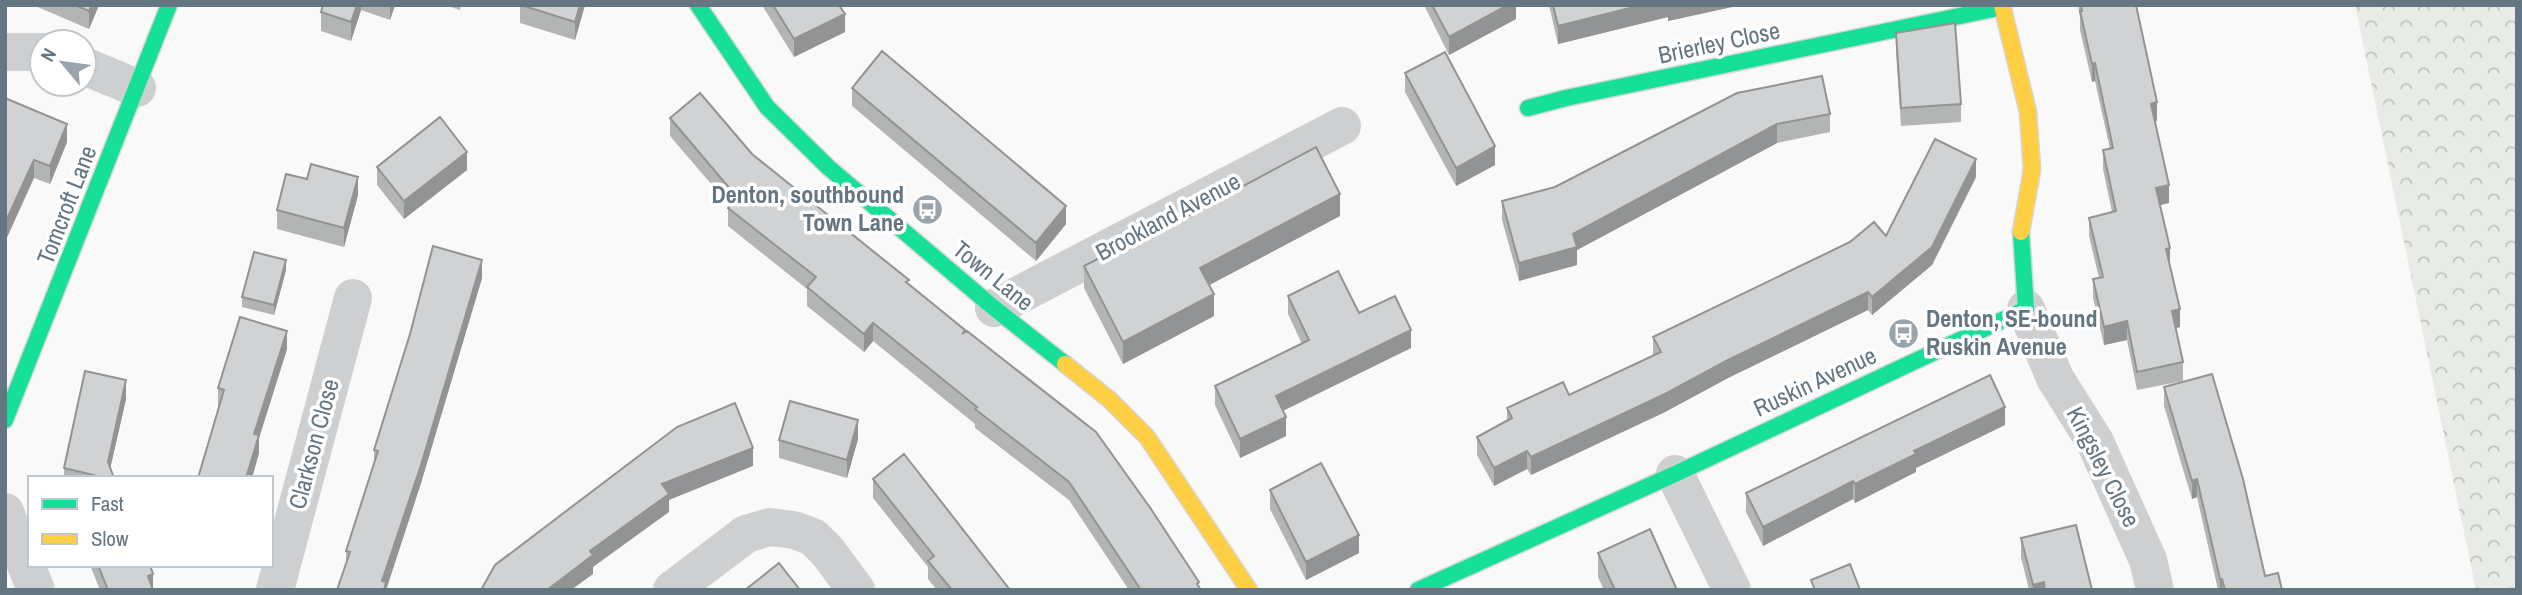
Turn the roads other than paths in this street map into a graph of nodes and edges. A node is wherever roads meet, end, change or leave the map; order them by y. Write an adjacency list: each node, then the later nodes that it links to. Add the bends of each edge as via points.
1 (169, 5): 7 (street, Tomcroft Lane)
2 (698, 5): 11 (street, Town Lane, via 766,107 828,167)
3 (2002, 6): 8 (street, Brierley Close); 12 (street, via 2030,135 2032,170 2021,230)
4 (5, 52): 5 (street)
5 (28, 52)
6 (98, 71): 7 (street)
7 (137, 88): 13 (street, Tomcroft Lane)
8 (1528, 108)
9 (1342, 126): 11 (street, Brookland Avenue)
10 (353, 298): 17 (street, Clarkson Close)
11 (994, 308): 20 (street, Town Lane, via 1110,400 1147,437)
12 (2026, 309): 14 (street, Ruskin Avenue); 23 (street, Kingsley Close, via 2055,378 2095,442 2148,560)
13 (5, 421)
14 (1675, 474): 21 (street, Ruskin Avenue); 22 (street)
15 (5, 512): 16 (street)
16 (36, 590)
17 (275, 590)
18 (672, 590): 19 (street, via 746,534 770,527 813,537)
19 (856, 590)
20 (1249, 590)
21 (1419, 590)
22 (1732, 590)
23 (2155, 590)

